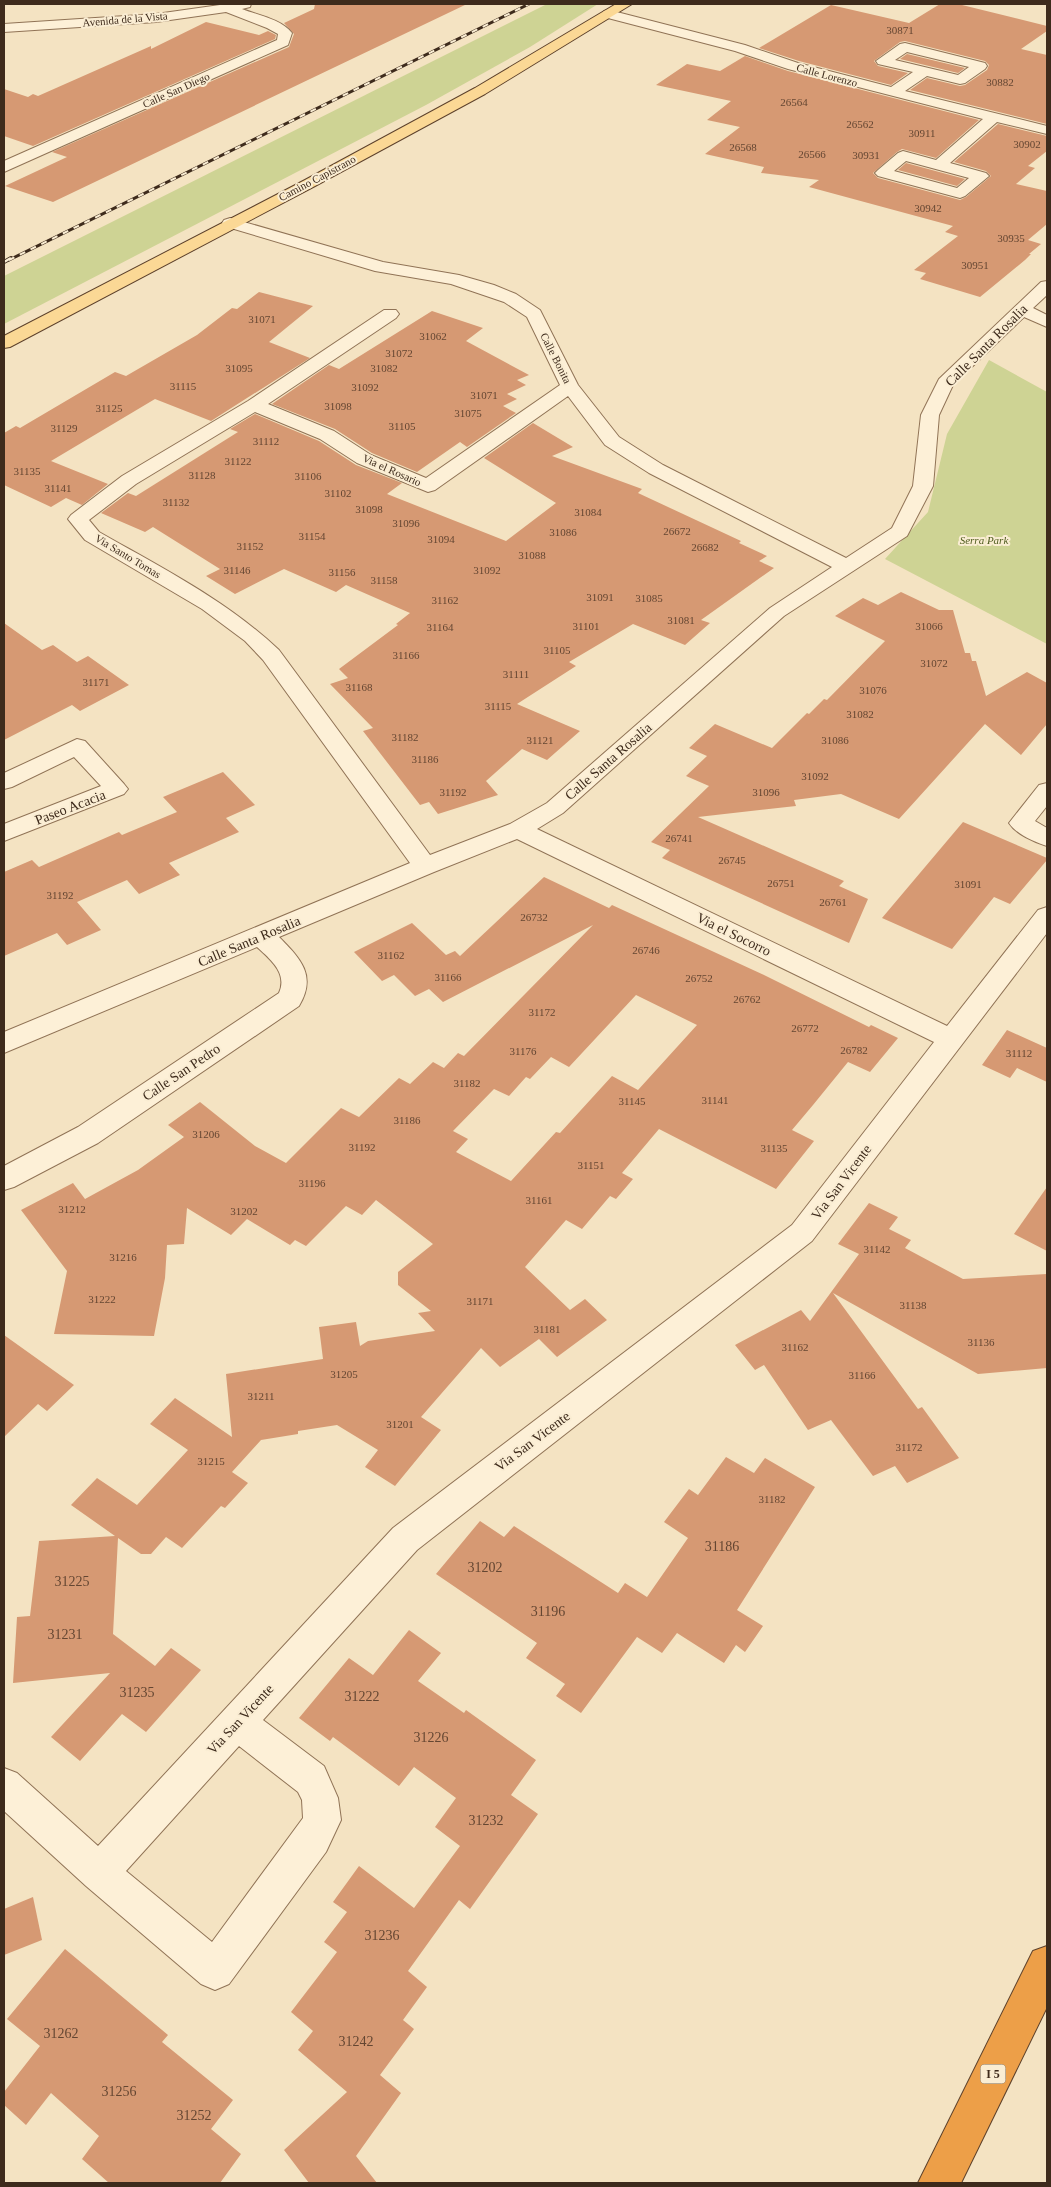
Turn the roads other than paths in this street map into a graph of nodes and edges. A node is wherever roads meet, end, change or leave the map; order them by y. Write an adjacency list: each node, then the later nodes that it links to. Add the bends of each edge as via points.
1 (246, 4): 3 (street, Avenida de la Vista)
2 (626, 4): 4 (main road, Camino Capistrano)
3 (228, 8): 5 (street, Avenida de la Vista, via 137,19); 11 (street, Calle San Diego, via 285,32 283,42)
4 (609, 14): 7 (street, Calle Lorenzo); 12 (main road, Camino Capistrano, via 480,91)
5 (4, 28)
6 (925, 71): 6 (street, via 960,80 980,66 904,48 883,61); 7 (street)
7 (893, 92): 8 (street, Calle Lorenzo)
8 (994, 117): 9 (street, Calle Lorenzo); 10 (street)
9 (1047, 130)
10 (939, 165): 10 (street, via 904,156 882,173 960,193 981,176)
11 (4, 167)
12 (230, 223): 17 (main road, Camino Capistrano); 18 (street, Calle Bonita, via 381,267 452,279 510,298 534,314)
13 (1047, 286): 14 (street, Calle Santa Rosalia)
14 (1022, 309): 16 (street); 20 (street, Calle Santa Rosalia, via 945,383 930,415 923,486 900,532)
15 (390, 314): 19 (street, Via Santo Tomas)
16 (1047, 322)
17 (4, 344)
18 (570, 386): 19 (street, Via el Rosario, via 428,486 364,459 327,435); 20 (street, Calle Bonita, via 612,441 656,469)
19 (254, 405): 26 (street, Via Santo Tomas, via 129,480 78,519 92,536 230,617 252,635 271,655)
20 (847, 567): 23 (street, Calle Santa Rosalia, via 777,612 555,808)
21 (4, 782): 24 (street, Paseo Acacia, via 77,746 116,790)
22 (1047, 790): 25 (street, via 1021,823)
23 (518, 830): 26 (street, Calle Santa Rosalia); 29 (street, Via el Socorro)
24 (4, 833)
25 (1047, 838)
26 (425, 866): 28 (street, Calle Santa Rosalia)
27 (1047, 916): 29 (street, Via San Vicente)
28 (262, 936): 30 (street, Calle Santa Rosalia); 31 (street, Calle San Pedro, via 294,971 296,990 290,999 88,1134)
29 (951, 1039): 32 (street, Via San Vicente, via 802,1233 405,1539)
30 (4, 1043)
31 (4, 1179)
32 (237, 1723): 34 (street, Via San Vicente); 34 (street, via 311,1779 320,1798 322,1820 313,1839 215,1970)
33 (4, 1786): 34 (street)
34 (99, 1873)
35 (1047, 1965): 36 (highway, I 5)
36 (939, 2183)

